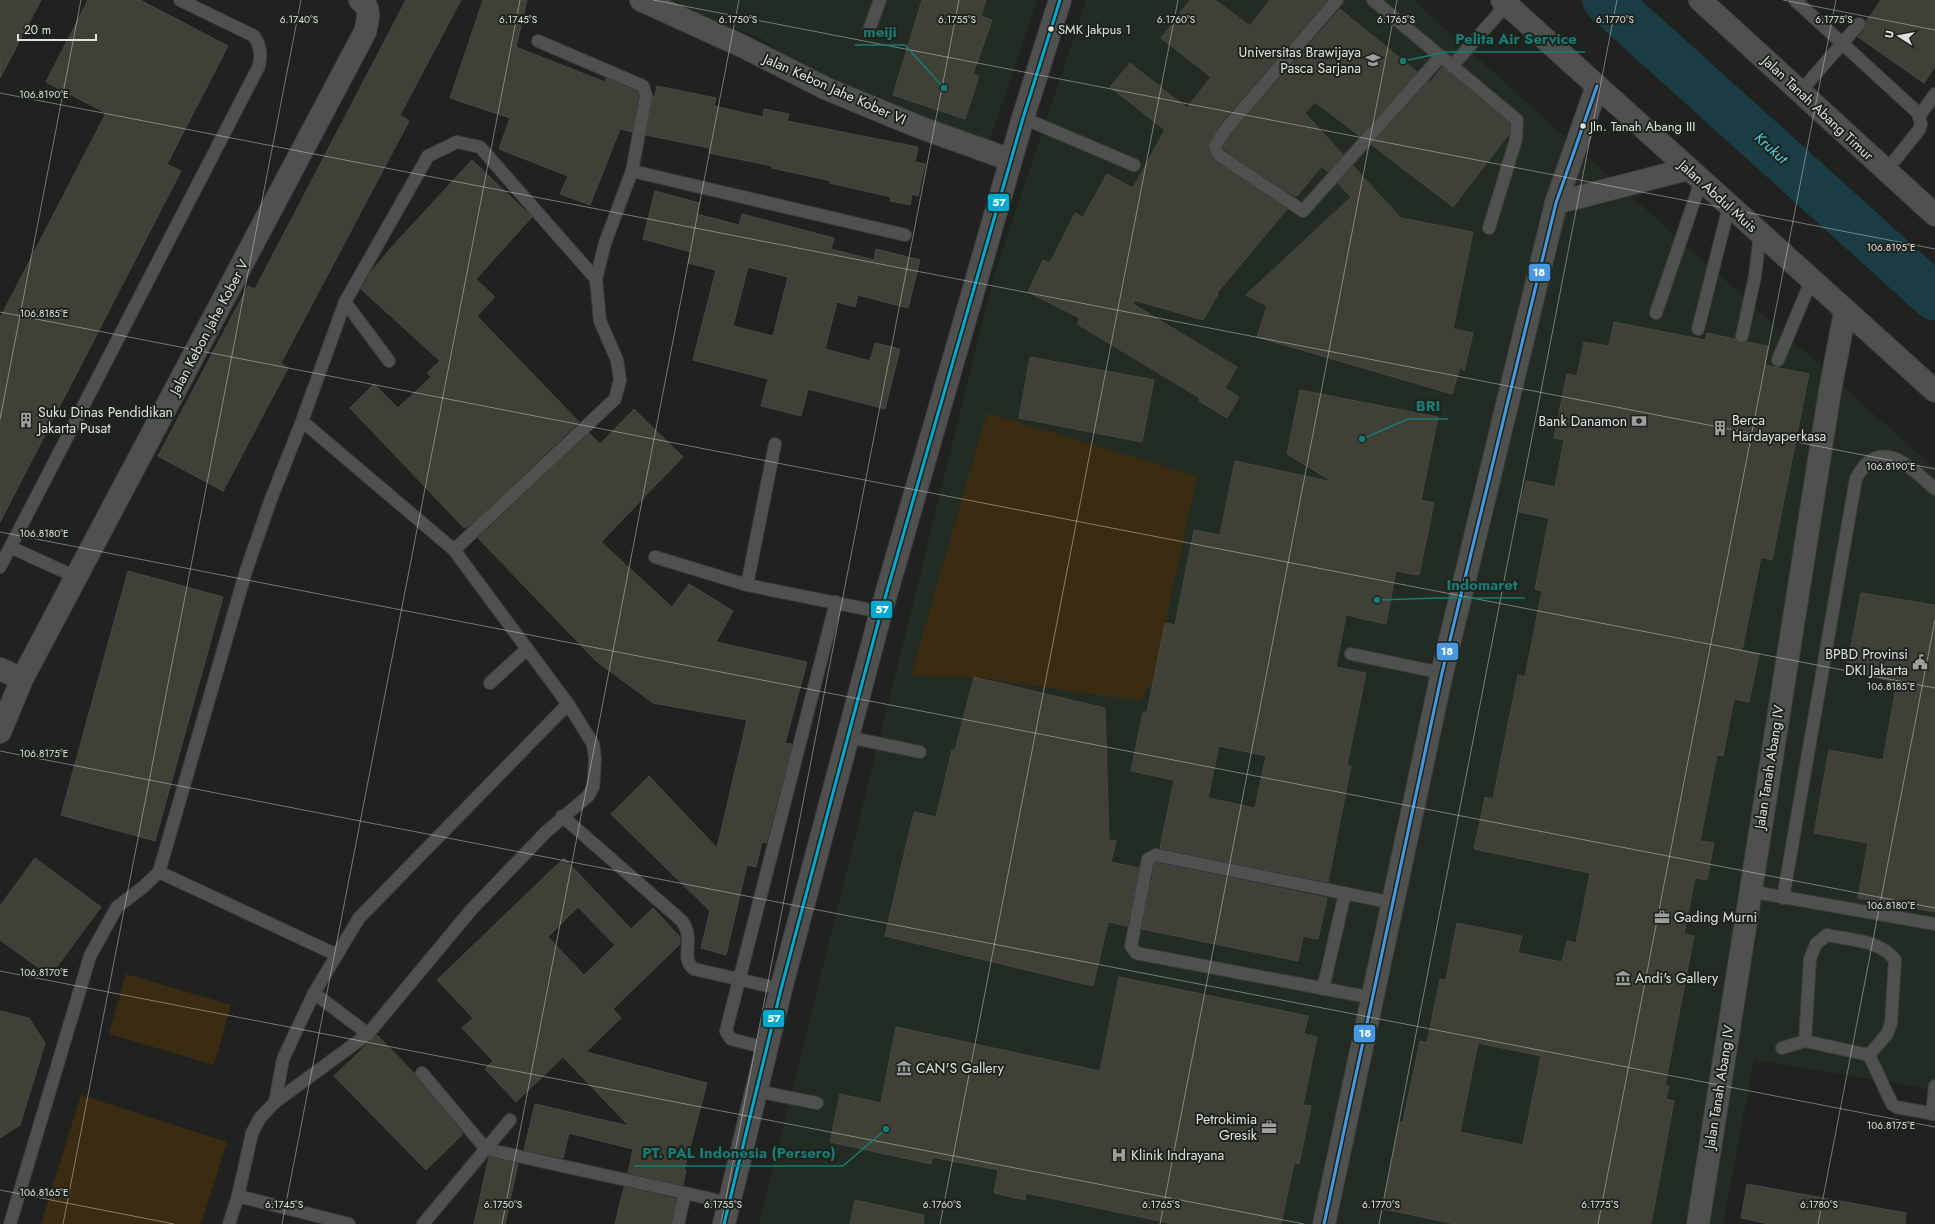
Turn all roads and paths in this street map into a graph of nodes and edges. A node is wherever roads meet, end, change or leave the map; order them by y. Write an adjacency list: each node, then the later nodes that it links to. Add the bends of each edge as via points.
1 (180, 0): 46 (lane, via 254,36 259,43 259,66)
2 (642, 0): 22 (street, Jalan Kebon Jahe Kober VI, via 827,89 919,127)
3 (880, 0): 12 (lane)
4 (1060, 0): 21 (street)
5 (1337, 0): 15 (lane, via 1225,130 1215,146 1223,158 1302,211)
6 (1373, 0): 15 (lane)
7 (1700, 0): 18 (street, Jalan Tanah Abang Timur)
8 (1795, 0): 14 (lane)
9 (1505, 2): 16 (lane); 17 (street, Jalan Abdul Muis)
10 (368, 6): 50 (street, Jalan Kebon Jahe Kober V, via 365,32)
11 (1859, 24): 14 (lane)
12 (869, 30)
13 (538, 41): 24 (lane, via 642,86 646,96)
14 (1842, 42): 18 (lane); 20 (lane, via 1915,109)
15 (1440, 56): 16 (lane)
16 (1452, 66): 30 (lane, via 1517,120 1516,139)
17 (1597, 86): 26 (street, Jalan Abdul Muis); 27 (street)
18 (1800, 92): 25 (street, Jalan Tanah Abang Timur)
19 (1935, 94): 20 (lane)
20 (1919, 116): 25 (lane, via 1919,130)
21 (1023, 118): 22 (street); 23 (lane)
22 (1011, 160): 53 (street)
23 (1134, 165)
24 (632, 171): 32 (lane); 33 (lane, via 605,243)
25 (1886, 171): 29 (street, Jalan Tanah Abang Timur)
26 (1695, 175): 27 (street); 28 (street, Jalan Abdul Muis); 37 (lane)
27 (1556, 203): 57 (street)
28 (1729, 206): 31 (street, Jalan Abdul Muis); 38 (lane)
29 (1935, 215)
30 (1489, 228)
31 (1760, 234): 34 (street, Jalan Abdul Muis); 39 (lane, via 1755,276)
32 (905, 236)
33 (596, 279): 35 (lane, via 480,147 457,142 428,156); 47 (lane, via 600,321 617,360 620,380 615,399)
34 (1811, 281): 36 (street, Jalan Abdul Muis); 40 (lane)
35 (345, 302): 41 (lane); 43 (lane)
36 (1845, 312): 42 (street, Jalan Abdul Muis); 66 (street, Jalan Tanah Abang IV)
37 (1656, 313)
38 (1698, 329)
39 (1742, 336)
40 (1778, 360)
41 (389, 361)
42 (1935, 391)
43 (302, 421): 47 (lane); 65 (lane, via 246,571)
44 (775, 444): 51 (lane)
45 (1935, 489): 68 (lane, via 1906,464 1892,456 1880,457 1867,463 1856,478)
46 (10, 547): 49 (lane); 50 (lane)
47 (454, 550): 54 (lane)
48 (655, 557): 51 (lane)
49 (0, 567)
50 (76, 577): 58 (street, Jalan Kebon Jahe Kober V)
51 (747, 586): 52 (lane)
52 (836, 602): 53 (lane); 72 (lane)
53 (881, 612): 62 (street)
54 (527, 649): 59 (lane); 60 (lane)
55 (1351, 654): 57 (lane)
56 (0, 669): 58 (street)
57 (1442, 673): 69 (street)
58 (22, 679): 61 (street, Jalan Kebon Jahe Kober V)
59 (490, 683)
60 (568, 704): 64 (lane, via 593,744 595,759 593,787 588,796); 71 (lane, via 359,918)
61 (0, 732)
62 (848, 737): 63 (lane); 73 (street)
63 (920, 752)
64 (562, 816): 72 (lane, via 682,921 688,932 686,959 689,965 694,969); 77 (lane, via 471,910)
65 (159, 872): 71 (lane); 93 (lane, via 117,907 90,956)
66 (1750, 890): 68 (lane); 100 (street, Jalan Tanah Abang IV)
67 (1345, 893): 69 (lane); 74 (lane); 74 (lane, via 1162,857 1148,859 1132,946 1136,953)
68 (1783, 898): 70 (lane)
69 (1393, 903): 76 (street)
70 (1935, 924)
71 (337, 954): 75 (lane)
72 (738, 978): 73 (lane); 79 (lane, via 726,1031 730,1039)
73 (781, 989): 79 (street)
74 (1323, 989): 76 (lane)
75 (314, 993): 77 (lane); 85 (lane, via 283,1058)
76 (1373, 998): 99 (street)
77 (368, 1034): 85 (lane)
78 (1805, 1041): 80 (lane); 81 (lane); 81 (lane, via 1810,959 1816,944 1827,935 1877,946 1888,951 1895,960 1891,1023 1887,1034)
79 (766, 1048): 84 (street)
80 (1782, 1048)
81 (1869, 1055): 87 (lane, via 1892,1104)
82 (422, 1073): 89 (lane)
83 (1935, 1086): 87 (lane)
84 (756, 1091): 86 (lane); 92 (street)
85 (275, 1102): 91 (lane, via 260,1118 252,1133)
86 (817, 1103)
87 (1934, 1114)
88 (510, 1120): 89 (lane)
89 (486, 1149): 90 (lane); 96 (lane)
90 (685, 1193): 92 (lane); 97 (lane)
91 (238, 1196): 94 (lane); 95 (lane)
92 (729, 1203): 98 (street)
93 (10, 1224)
94 (229, 1224)
95 (349, 1224)
96 (423, 1224)
97 (678, 1224)
98 (724, 1224)
99 (1324, 1224)
100 (1698, 1224)

